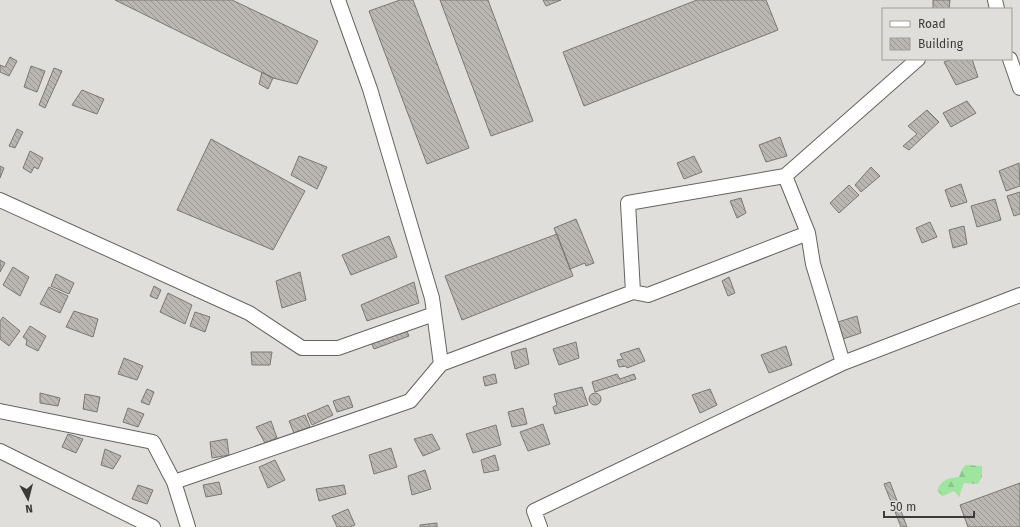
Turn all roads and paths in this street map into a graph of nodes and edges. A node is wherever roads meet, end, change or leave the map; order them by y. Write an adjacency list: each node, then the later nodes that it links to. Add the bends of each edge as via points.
1 (338, 0): 10 (street, via 370,89 432,298)
2 (917, 60): 5 (street)
3 (1010, 60): 4 (street)
4 (1020, 88)
5 (784, 176): 7 (street); 8 (street, via 628,203)
6 (0, 200): 10 (street, via 248,313 302,348 338,348)
7 (808, 233): 8 (street, via 648,296); 11 (street, via 813,264)
8 (633, 292): 12 (street)
9 (1020, 295): 11 (street)
10 (434, 314): 12 (street)
11 (843, 362): 18 (street, via 534,511)
12 (441, 364): 15 (street, via 410,401)
13 (0, 411): 15 (street, via 153,442)
14 (0, 451): 16 (street)
15 (174, 482): 17 (street)
16 (153, 527)
17 (188, 527)
18 (540, 527)

